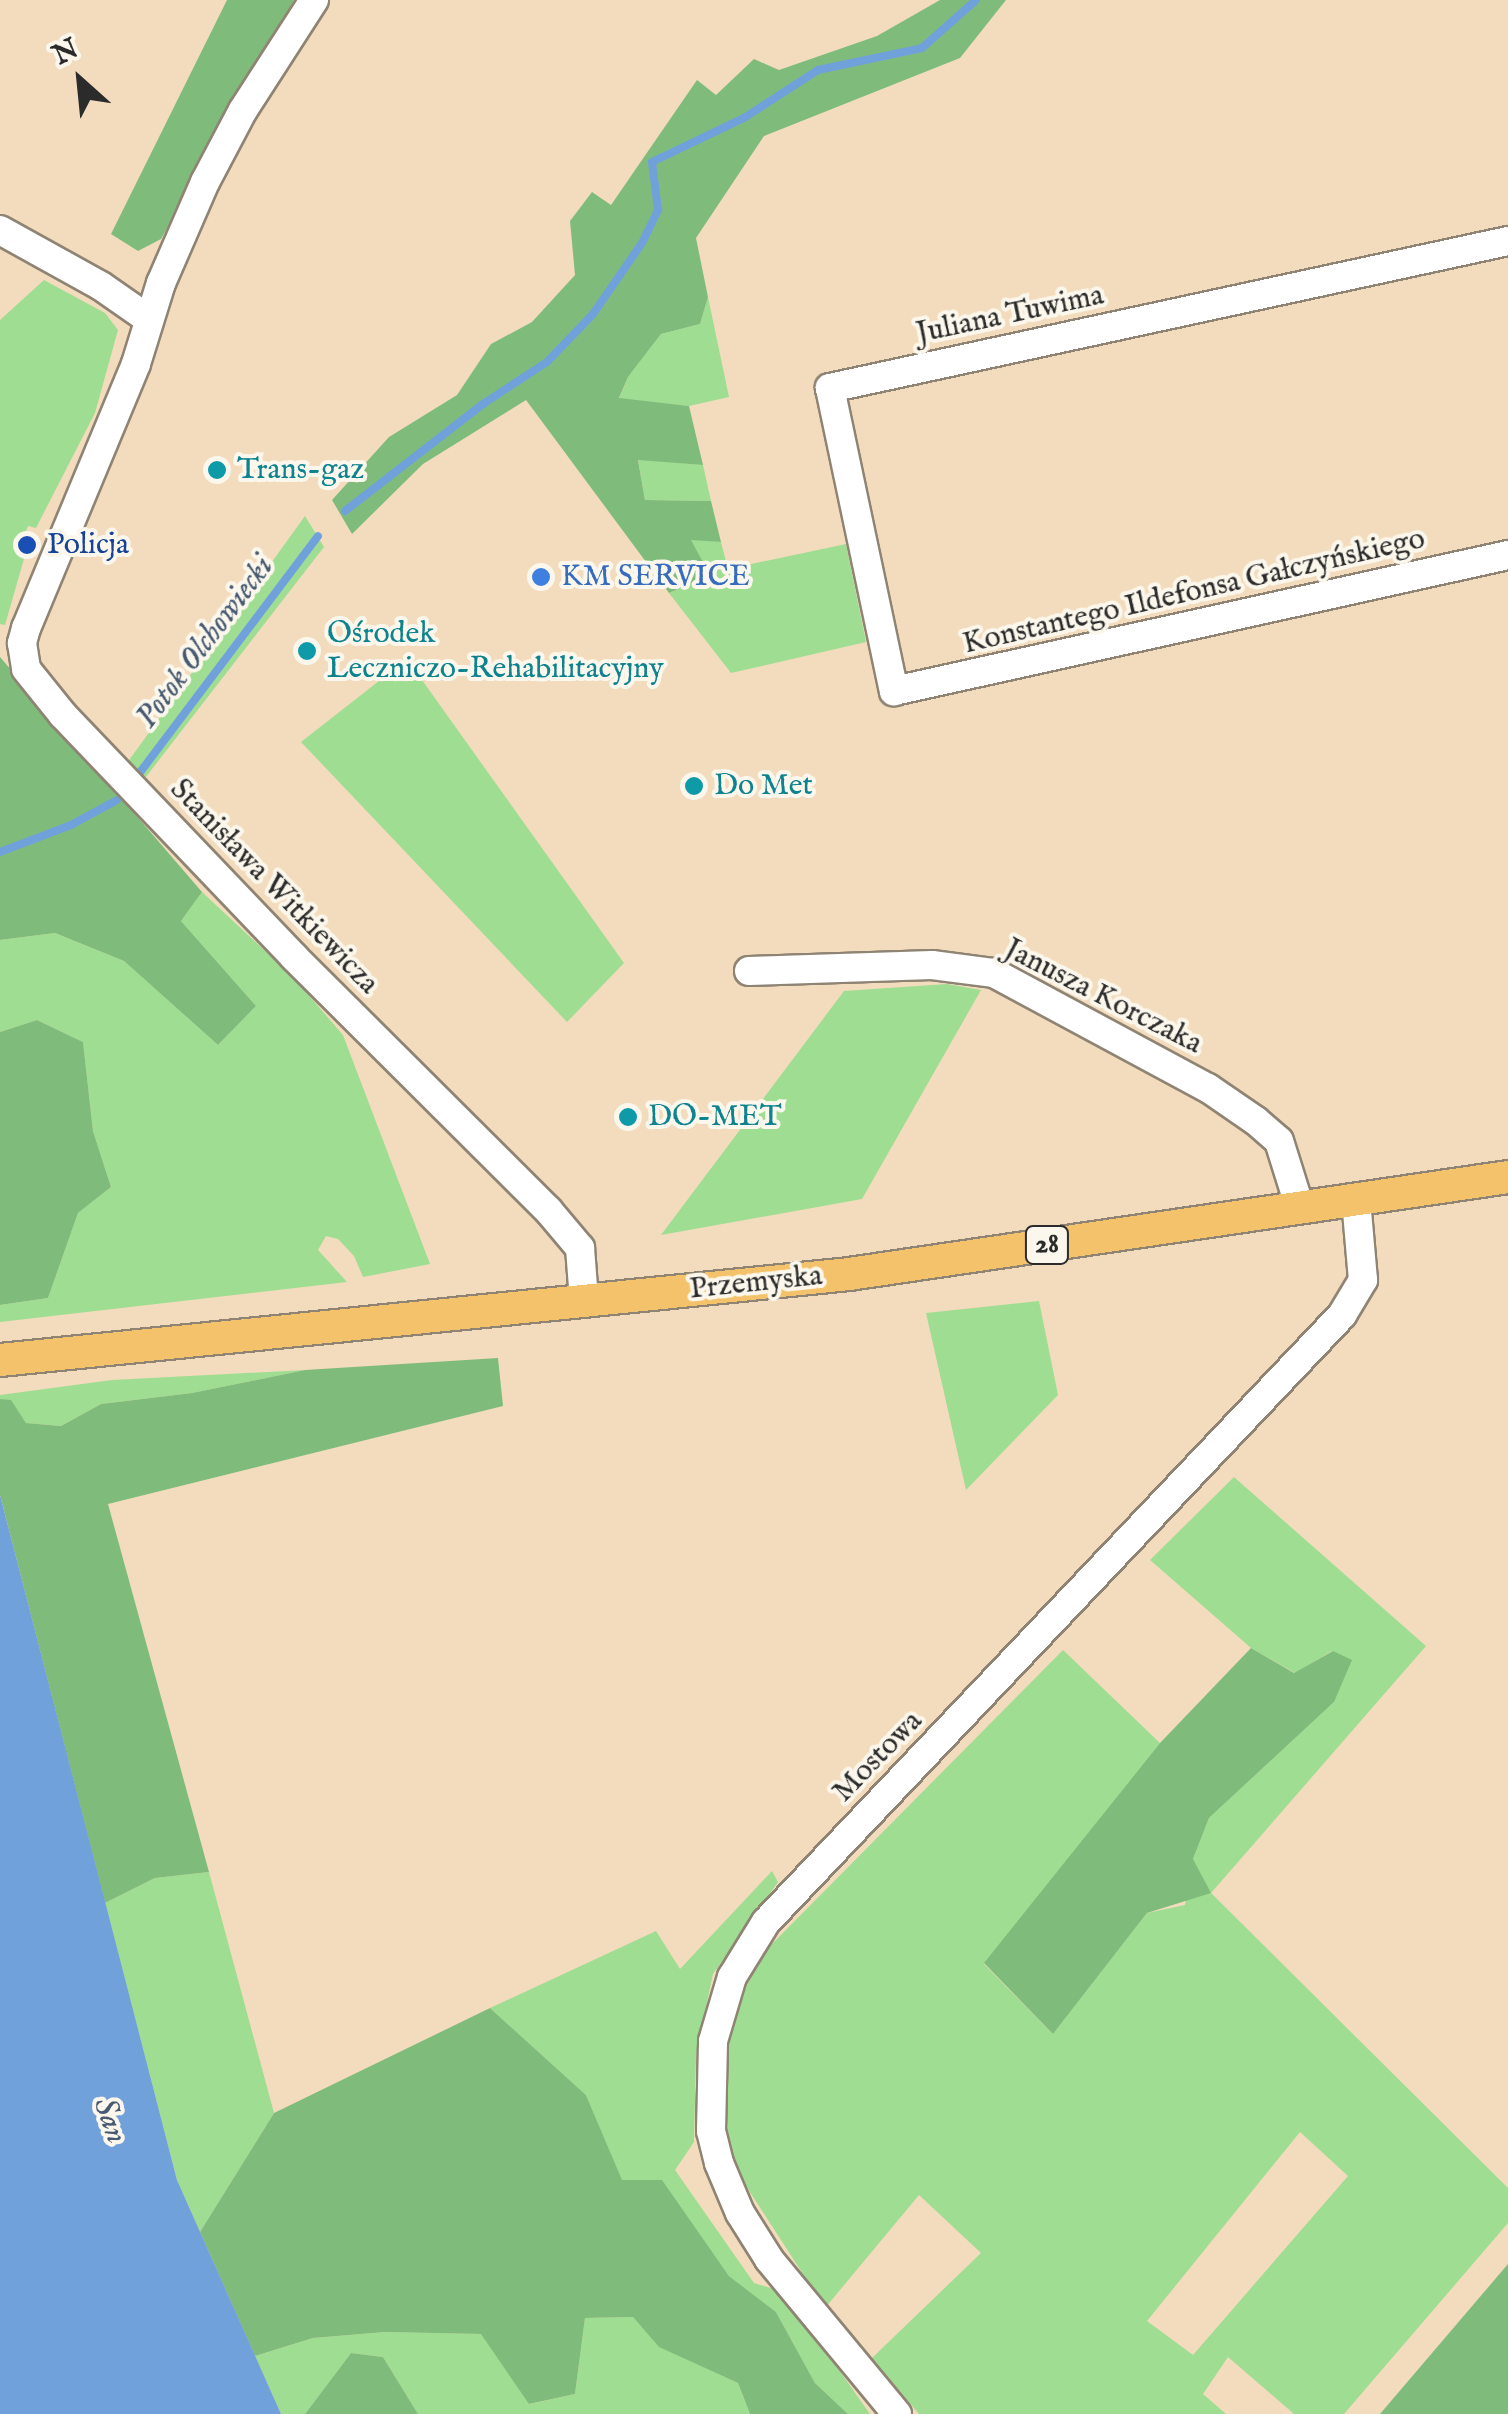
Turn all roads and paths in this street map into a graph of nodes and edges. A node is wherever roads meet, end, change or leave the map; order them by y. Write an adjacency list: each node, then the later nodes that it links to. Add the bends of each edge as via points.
1 (314, 0): 4 (street, Stanisława Witkiewicza, via 242,110)
2 (0, 230): 4 (street)
3 (1508, 241): 6 (street, Juliana Tuwima, via 830,388)
4 (147, 318): 11 (street, Stanisława Witkiewicza, via 136,364 26,628 26,669 294,957 548,1210 580,1248)
5 (1508, 555): 6 (street, Konstantego Ildefonsa Gałczyńskiego)
6 (894, 691)
7 (749, 970): 10 (street, Janusza Korczaka, via 932,965 994,972 1256,1121 1279,1141)
8 (1508, 1177): 9 (main road, Przemyska / 28)
9 (1356, 1200): 10 (main road, Przemyska / 28); 13 (street, Mostowa, via 1363,1280 1342,1315 766,1922 732,1977 713,2042 711,2130 719,2162 769,2259)
10 (1300, 1208): 11 (main road, Przemyska / 28, via 850,1274)
11 (584, 1300): 12 (main road, Przemyska / 28)
12 (0, 1360)
13 (897, 2414)

